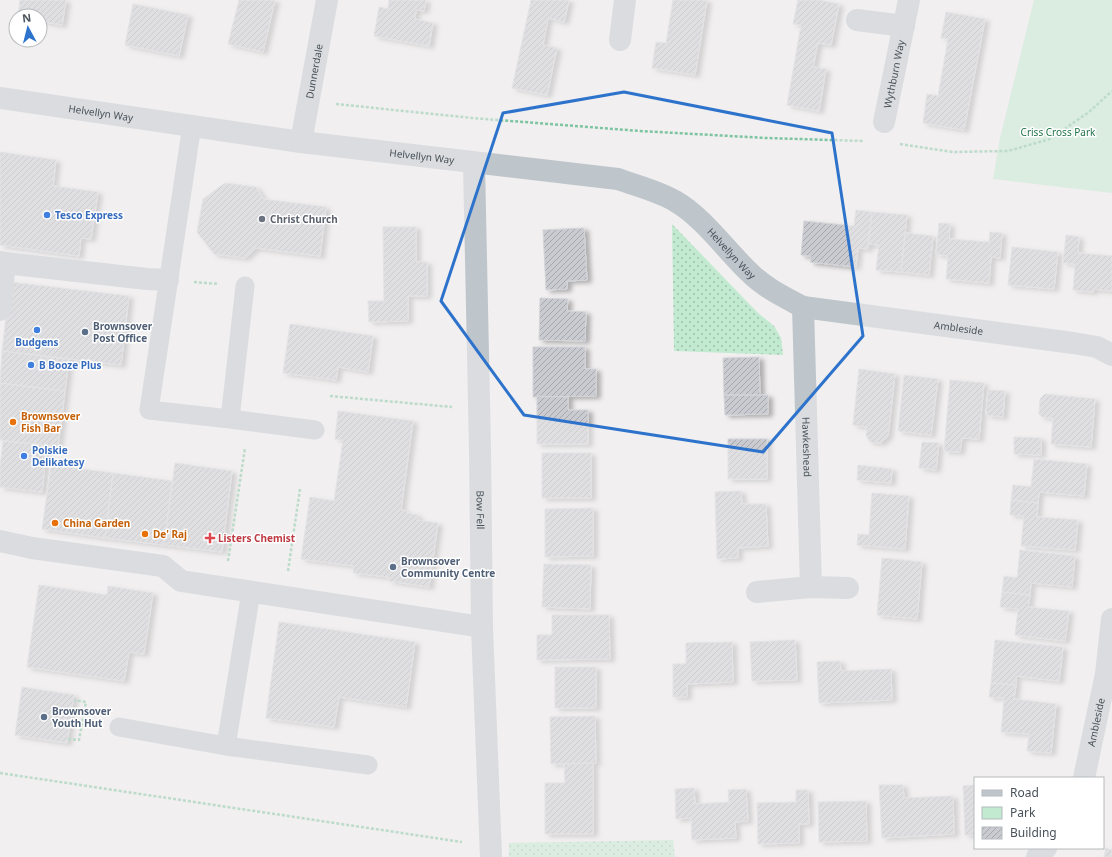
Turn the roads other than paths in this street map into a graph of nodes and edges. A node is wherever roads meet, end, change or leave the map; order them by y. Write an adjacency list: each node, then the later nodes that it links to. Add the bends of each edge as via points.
1 (327, 0): 11 (street, Dunnerdale)
2 (621, 0): 3 (street)
3 (625, 0): 7 (street)
4 (909, 0): 6 (street, Wythburn Way)
5 (857, 20): 6 (street, Wythburn Way)
6 (904, 26): 9 (street, Wythburn Way)
7 (620, 40)
8 (0, 98): 10 (street, Helvellyn Way)
9 (884, 122)
10 (192, 125): 11 (street, Helvellyn Way); 14 (lane)
11 (301, 142): 12 (street, Helvellyn Way)
12 (474, 163): 16 (street, Helvellyn Way, via 618,179 675,200 693,214 750,274 770,290); 27 (street, Bow Fell)
13 (3, 263): 14 (street); 17 (street)
14 (168, 280): 19 (lane, via 149,410)
15 (245, 286): 19 (lane)
16 (803, 307): 18 (street, Ambleside, via 1073,342); 22 (street, Hawkeshead)
17 (0, 310)
18 (1112, 355)
19 (239, 420): 20 (lane)
20 (315, 430)
21 (0, 541): 24 (street, via 32,548 162,566 181,581)
22 (811, 587): 23 (street); 25 (street)
23 (848, 588)
24 (250, 592): 27 (street); 30 (lane)
25 (757, 592)
26 (1112, 618): 28 (street, Ambleside)
27 (482, 627): 34 (street, Bow Fell)
28 (1109, 674): 32 (street, Ambleside)
29 (119, 728): 30 (lane)
30 (226, 746): 31 (lane)
31 (368, 765)
32 (1084, 777)
33 (1045, 849): 35 (street)
34 (491, 852)
35 (1037, 857)

